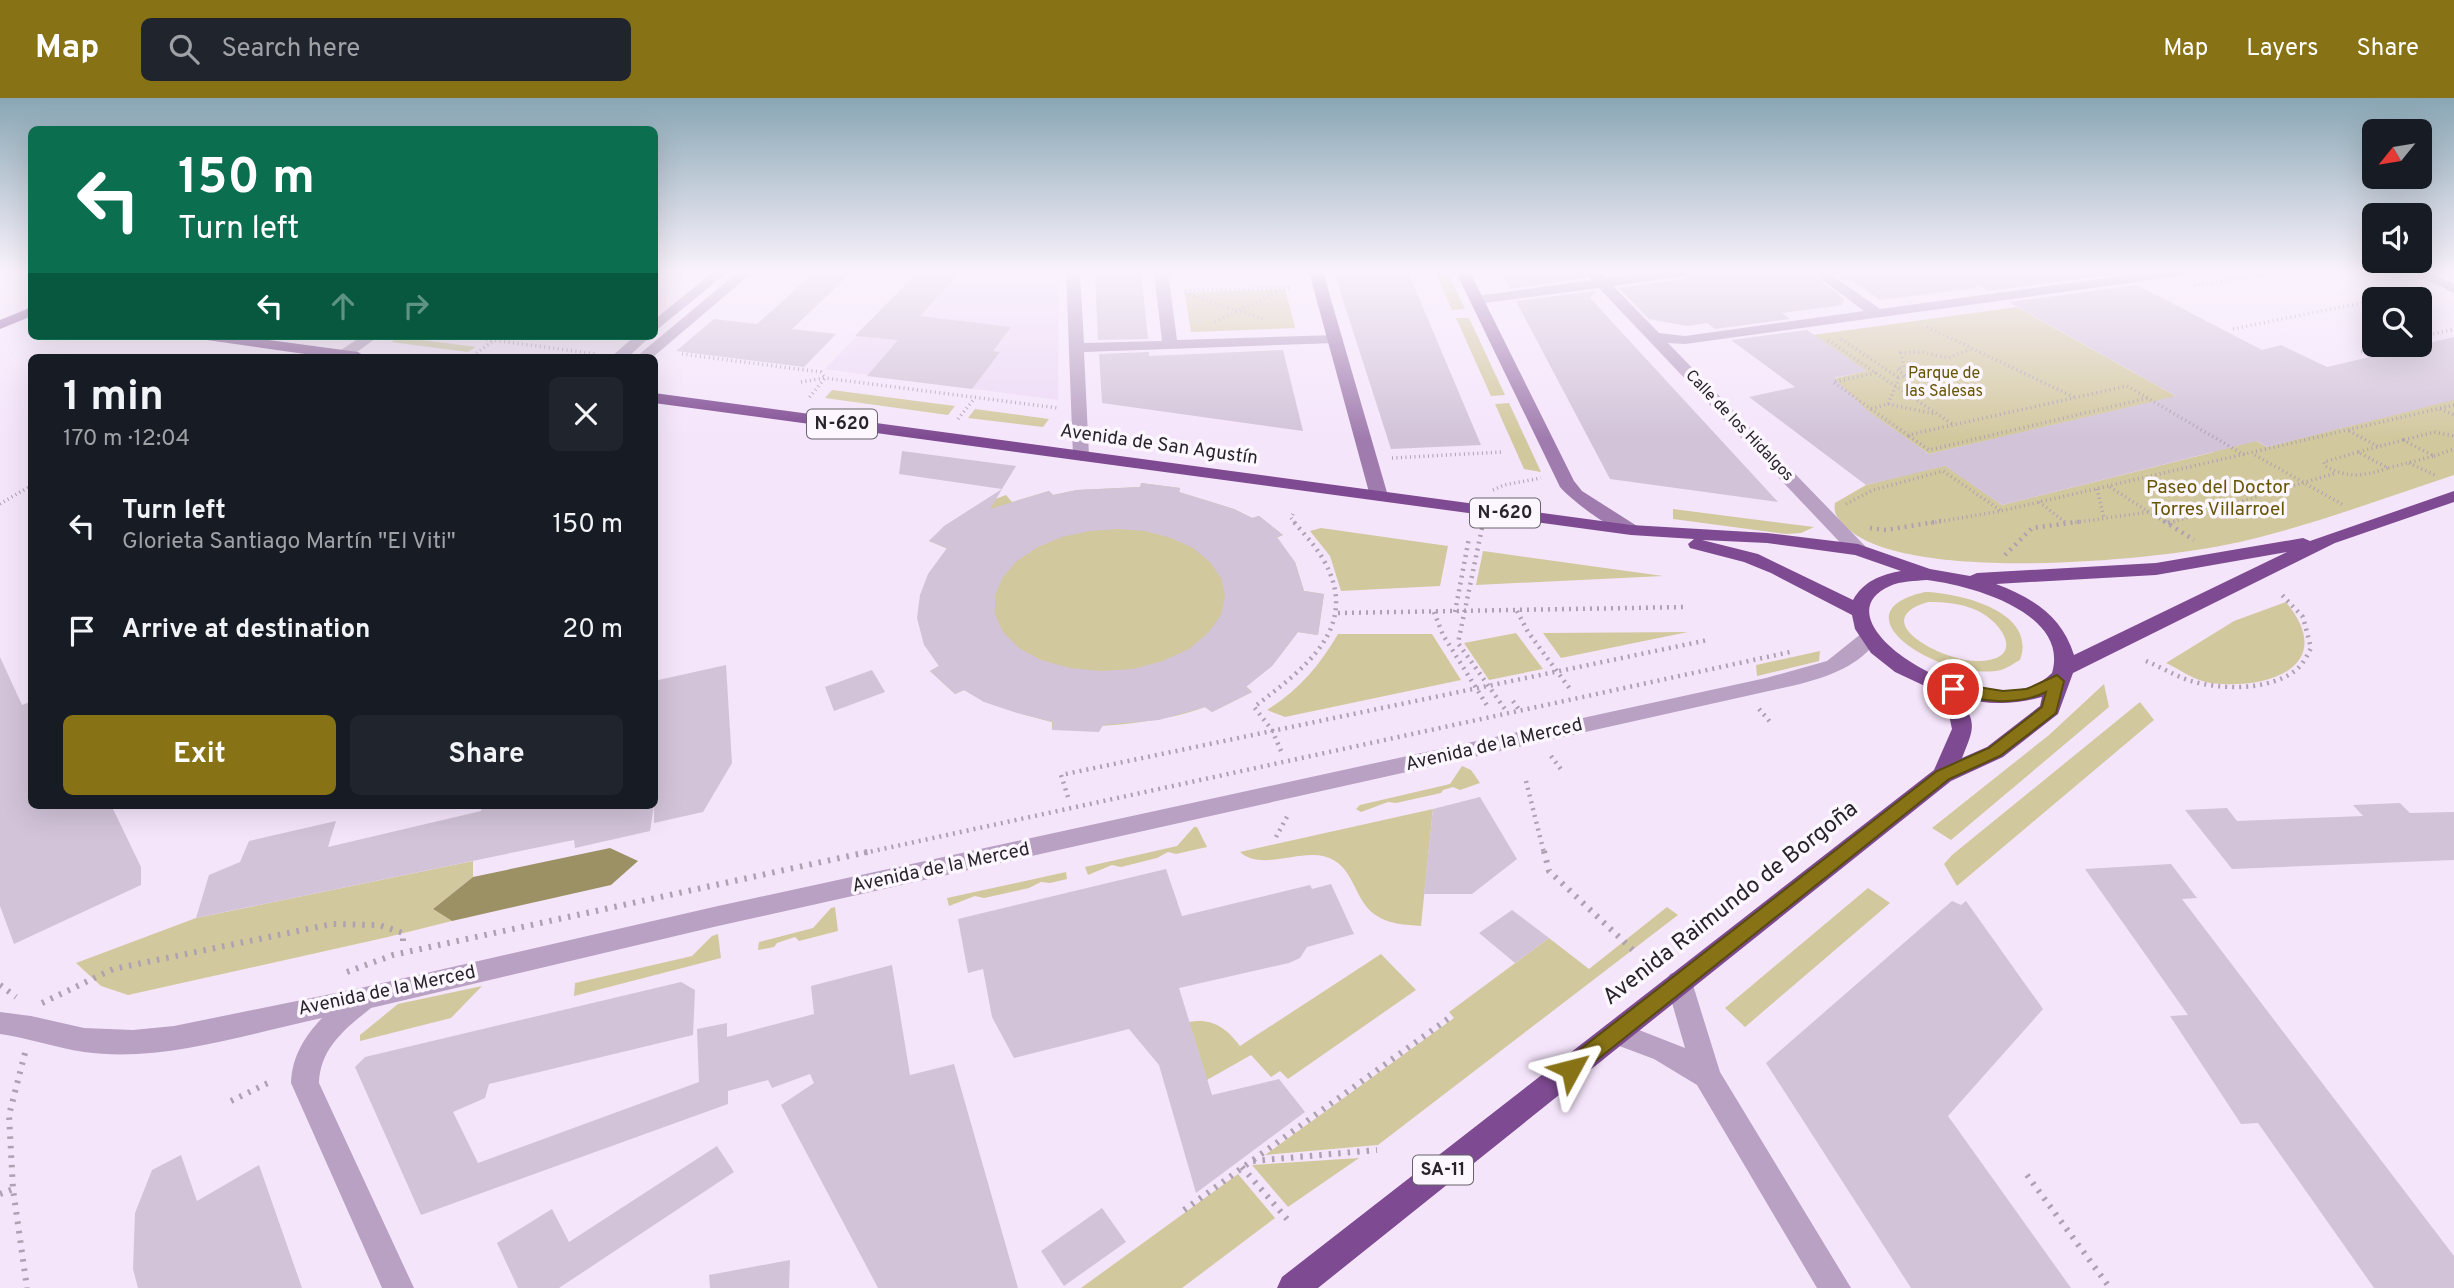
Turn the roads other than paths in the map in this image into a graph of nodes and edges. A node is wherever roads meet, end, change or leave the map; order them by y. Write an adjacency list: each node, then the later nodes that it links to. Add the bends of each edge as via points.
1 (680, 328): 18 (street)
2 (1075, 328): 14 (street)
3 (1168, 328): 13 (street)
4 (1333, 328): 9 (main road)
5 (1490, 328): 23 (main road, via 1566,483 1576,495)
6 (1645, 328): 8 (street, Calle de los Hidalgos)
7 (1782, 328): 8 (street, via 1685,340)
8 (1654, 337): 26 (street, Calle de los Hidalgos)
9 (1336, 339): 13 (street); 21 (main road)
10 (236, 340): 15 (highway)
11 (368, 340): 16 (street)
12 (638, 340): 17 (street)
13 (1170, 345): 14 (street)
14 (1076, 348): 20 (street)
15 (336, 354)
16 (352, 354)
17 (615, 354)
18 (649, 354)
19 (658, 399): 20 (highway, Avenida de San Agustín / N-620)
20 (1081, 456): 21 (highway, Avenida de San Agustín / N-620)
21 (1379, 496): 23 (highway, Avenida de San Agustín / N-620)
22 (2454, 496): 25 (highway)
23 (1631, 530): 24 (highway, Avenida de San Agustín / N-620)
24 (1658, 534): 26 (highway, Avenida de San Agustín / N-620, via 1767,538); 29 (highway, Avenida de San Agustín / N-620, via 1751,558)
25 (2329, 539): 28 (highway, via 2156,569); 31 (highway)
26 (1858, 550): 27 (highway, Avenida de San Agustín / N-620)
27 (1927, 575): 28 (highway); 29 (highway, via 1879,584 1864,596)
28 (1963, 579): 31 (highway, via 2008,595 2041,617 2063,643)
29 (1859, 611): 30 (highway)
30 (1869, 638): 32 (highway, via 1886,656); 35 (street, Avenida de la Merced, via 1837,666 1766,685)
31 (2061, 674): 32 (highway, via 2030,694 2003,697); 33 (highway, Avenida Raimundo de Borgoña / SA-11, via 2050,709 1994,752)
32 (1935, 684): 33 (highway, Avenida Raimundo de Borgoña / SA-11, via 1959,713 1964,729)
33 (1943, 775): 34 (highway, Avenida Raimundo de Borgoña / SA-11)
34 (1679, 982): 37 (highway, Avenida Raimundo de Borgoña / SA-11); 38 (street)
35 (365, 998): 36 (street, Avenida de la Merced, via 174,1038 133,1042 84,1040); 39 (street, via 323,1035 309,1055 305,1083)
36 (0, 1023)
37 (1616, 1033): 38 (street, via 1682,1058); 40 (highway, Avenida Raimundo de Borgoña / SA-11)
38 (1707, 1076): 41 (street)
39 (398, 1288)
40 (1293, 1288)
41 (1835, 1288)

